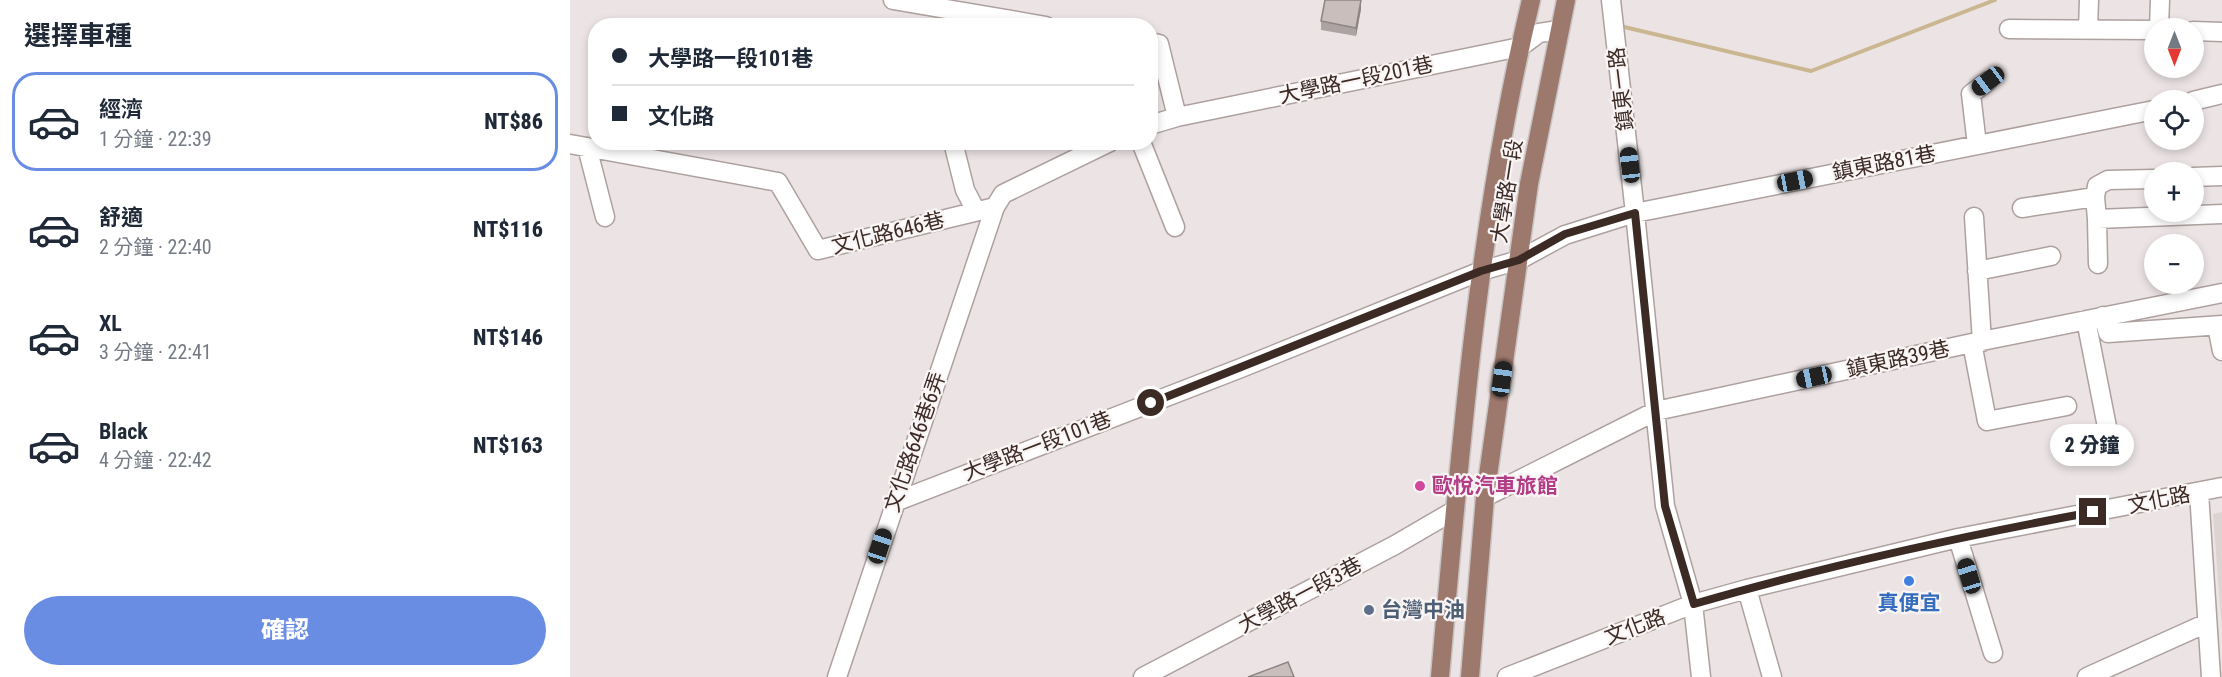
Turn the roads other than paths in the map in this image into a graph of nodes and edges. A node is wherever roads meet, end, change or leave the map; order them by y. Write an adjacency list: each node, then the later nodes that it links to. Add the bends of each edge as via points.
1 (893, 0): 7 (street)
2 (1531, 0): 17 (main road, 大學路一段)
3 (1566, 0): 12 (main road, 大學路一段)
4 (1611, 0): 37 (street, 鎮東一路)
5 (2089, 0): 11 (street)
6 (2160, 0): 9 (street)
7 (968, 13): 8 (street)
8 (998, 18)
9 (2159, 18)
10 (2009, 29): 11 (street)
11 (2088, 29): 13 (street)
12 (1559, 30): 17 (street, 大學路一段201巷, via 1539,33); 44 (main road, 大學路一段, via 1529,184)
13 (2144, 30)
14 (2204, 31): 15 (street)
15 (2222, 32)
16 (1158, 44): 22 (street)
17 (1520, 47): 22 (street, 大學路一段201巷); 46 (main road, 大學路一段)
18 (1988, 81): 25 (street, via 1971,94)
19 (2222, 94): 20 (street)
20 (2204, 98)
21 (2144, 112): 25 (street, 鎮東路81巷)
22 (1177, 117): 23 (street, 大學路一段201巷)
23 (1158, 123)
24 (578, 145): 39 (street)
25 (1977, 145): 37 (street, 鎮東路81巷)
26 (605, 150): 36 (street, 文化路646巷, via 778,182 818,250)
27 (954, 150): 36 (street, via 965,190)
28 (1094, 150): 34 (street, via 1003,194)
29 (1144, 150): 42 (street)
30 (2222, 176): 31 (street)
31 (2204, 177)
32 (2144, 179): 33 (street, via 2108,180 2097,186)
33 (2095, 197): 35 (street); 41 (street)
34 (995, 207): 36 (street, 文化路646巷); 59 (street, 文化路646巷6弄)
35 (2022, 208)
36 (976, 211)
37 (1635, 213): 44 (street, 鎮東路81巷, via 1565,234); 54 (street, 鎮東一路)
38 (2222, 213): 41 (street)
39 (605, 217)
40 (1974, 217): 47 (street)
41 (2097, 219): 45 (street)
42 (1175, 227)
43 (2051, 256): 47 (street)
44 (1519, 260): 46 (street, 鎮東路81巷); 58 (main road, 大學路一段)
45 (2098, 264)
46 (1481, 271): 59 (street, 大學路一段101巷); 60 (main road, 大學路一段)
47 (1977, 272): 51 (street)
48 (2222, 293): 49 (street, 鎮東路39巷)
49 (2094, 318): 50 (street, via 2108,333); 51 (street, 鎮東路39巷); 55 (street)
50 (2219, 325): 52 (street)
51 (1977, 343): 53 (street, via 1987,421); 54 (street, 鎮東路39巷)
52 (2222, 351)
53 (2067, 406)
54 (1656, 411): 58 (street, 鎮東路39巷); 63 (street, 鎮東一路, via 1665,506)
55 (2108, 432)
56 (2222, 487): 57 (street, 文化路)
57 (2199, 492): 61 (street, 文化路); 64 (street)
58 (1485, 497): 69 (main road, 大學路一段)
59 (895, 502): 66 (street, 文化路646巷6弄)
60 (1455, 510): 67 (street, 大學路一段3巷); 68 (main road, 大學路一段)
61 (1958, 538): 62 (street, 文化路); 65 (street)
62 (1747, 589): 63 (street, 文化路); 72 (street)
63 (1694, 604): 70 (street, 文化路); 71 (street, 鎮東一路)
64 (2207, 623): 73 (street); 74 (street)
65 (1993, 654)
66 (837, 677)
67 (1143, 677)
68 (1440, 677)
69 (1470, 677)
70 (1507, 677)
71 (1701, 677)
72 (1772, 677)
73 (2087, 677)
74 (2211, 677)

